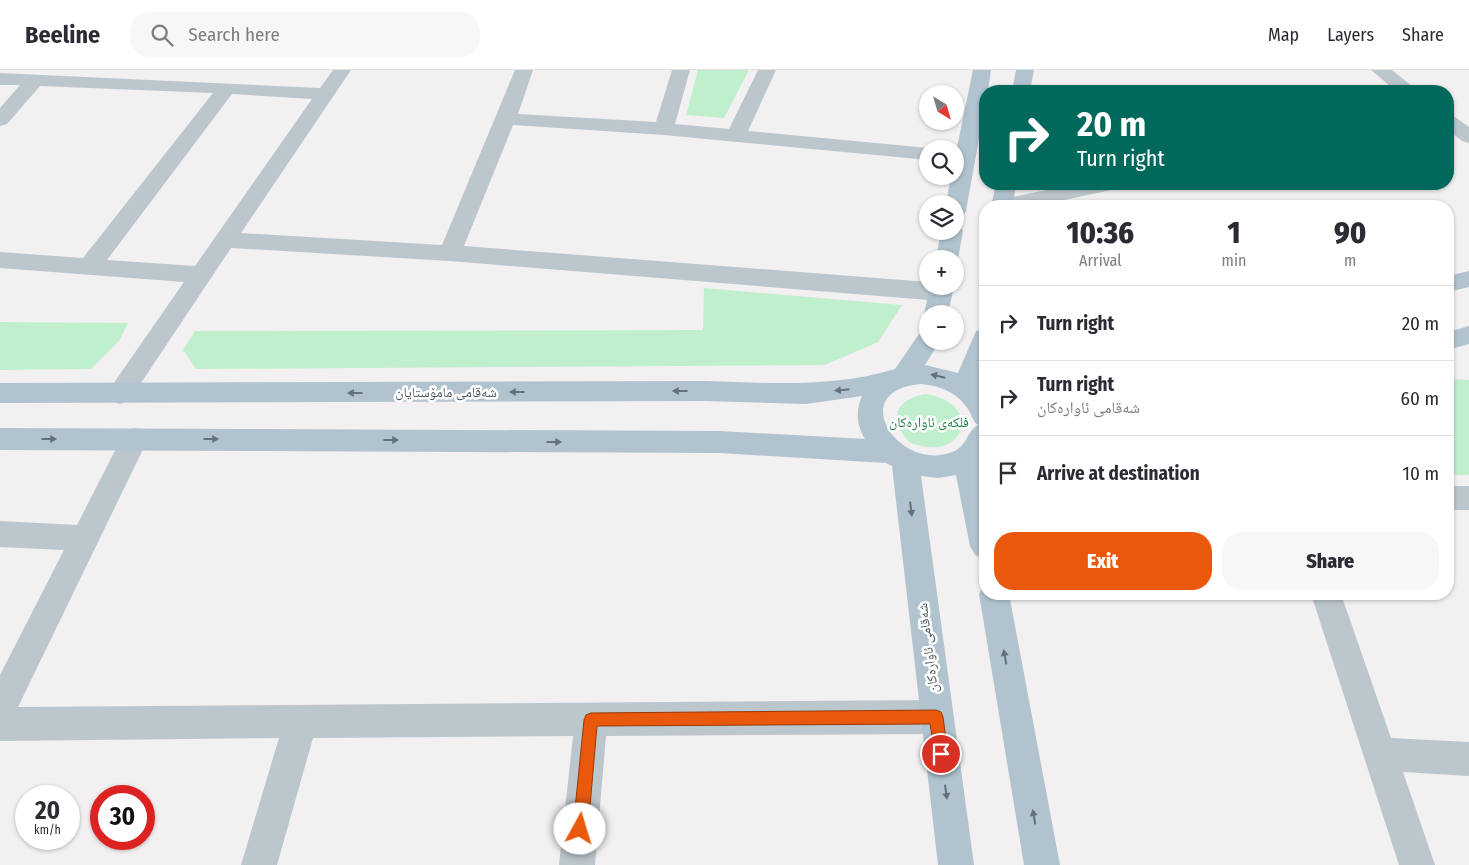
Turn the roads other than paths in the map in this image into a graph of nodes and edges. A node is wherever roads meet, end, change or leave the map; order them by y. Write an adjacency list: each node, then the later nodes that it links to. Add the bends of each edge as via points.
1 (342, 70): 13 (street)
2 (524, 70): 14 (street)
3 (681, 70): 17 (street)
4 (766, 70): 18 (street)
5 (982, 70): 20 (main road)
6 (1025, 70): 10 (main road)
7 (1380, 70): 11 (street)
8 (0, 79): 9 (street)
9 (35, 80): 12 (street); 15 (street)
10 (1023, 85)
11 (1400, 85)
12 (227, 88): 13 (street); 27 (street)
13 (326, 94): 24 (street)
14 (506, 119): 17 (street); 25 (street)
15 (0, 120)
16 (1454, 126): 19 (street)
17 (664, 128): 18 (street)
18 (736, 135): 21 (street)
19 (1469, 137)
20 (964, 141)
21 (919, 153)
22 (1079, 190): 23 (street)
23 (1032, 200)
24 (226, 240): 25 (street); 28 (street)
25 (450, 253): 31 (street)
26 (0, 260): 27 (street)
27 (90, 266): 28 (street)
28 (199, 276): 37 (street)
29 (1469, 279): 30 (main road)
30 (1454, 283)
31 (940, 297)
32 (1469, 335): 33 (main road)
33 (1454, 339)
34 (920, 350): 35 (main road)
35 (897, 378): 37 (main road, شەقامی مامۆستایان, one-way to 37, via 806,394 696,391); 38 (main road, one-way to 35, via 951,380 919,374); 42 (main road, via 879,390 869,414 879,440)
36 (0, 393): 37 (main road, شەقامی مامۆستایان)
37 (120, 394)
38 (979, 404)
39 (135, 438): 40 (main road, one-way to 39); 42 (main road, one-way to 42, via 720,442); 48 (street)
40 (0, 439)
41 (979, 446): 43 (main road)
42 (898, 456): 43 (main road, via 922,465); 52 (main road, شەقامی ئاوارەکان, one-way to 52)
43 (973, 467): 46 (main road)
44 (1454, 498): 45 (street)
45 (1469, 498)
46 (979, 506)
47 (0, 534): 48 (street)
48 (85, 538): 51 (street)
49 (995, 600): 61 (main road, one-way to 49)
50 (1328, 600): 56 (street)
51 (0, 709)
52 (936, 717): 53 (street); 60 (main road, شەقامی ئاوارەکان, one-way to 60)
53 (591, 720): 54 (street); 59 (street)
54 (300, 721): 55 (street); 58 (street)
55 (0, 724)
56 (1379, 754): 57 (street); 62 (street)
57 (1469, 759)
58 (258, 865)
59 (577, 865)
60 (956, 865)
61 (1042, 865)
62 (1417, 865)

